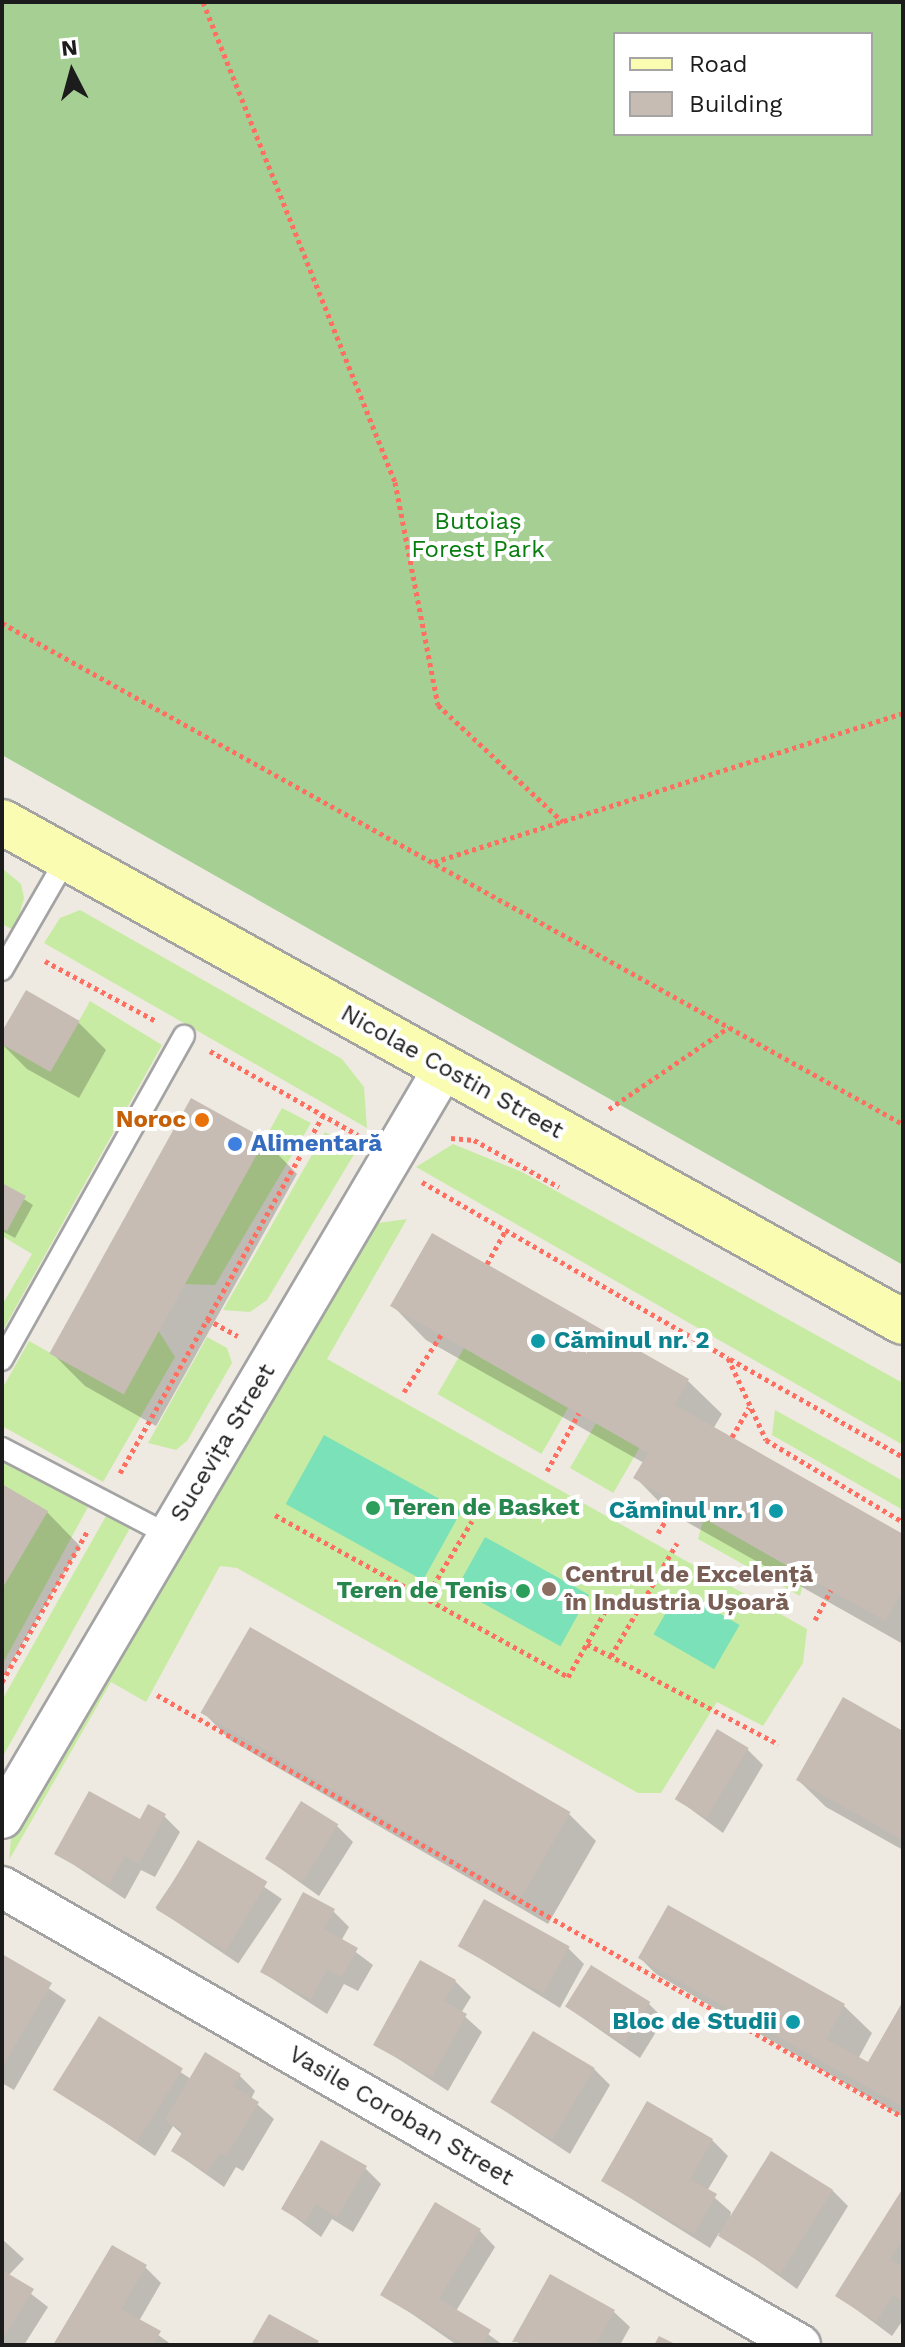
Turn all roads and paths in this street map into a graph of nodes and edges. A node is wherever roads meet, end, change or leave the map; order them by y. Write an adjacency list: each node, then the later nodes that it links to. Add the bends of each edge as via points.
1 (203, 2): 5 (path, via 395,482 438,705)
2 (2, 623): 7 (path)
3 (903, 713): 5 (path)
4 (2, 822): 6 (main road, Nicolae Costin Street)
5 (563, 822): 7 (path)
6 (66, 859): 8 (lane); 11 (main road, Nicolae Costin Street)
7 (433, 862): 9 (path)
8 (2, 970)
9 (729, 1027): 12 (path); 14 (path)
10 (184, 1036): 22 (lane)
11 (444, 1068): 15 (street, Sucevița Street); 19 (main road, Nicolae Costin Street)
12 (601, 1114)
13 (323, 1115): 30 (path)
14 (903, 1124)
15 (395, 1167): 16 (path, via 424,1148 460,1138); 17 (path); 36 (street, Sucevița Street)
16 (559, 1187)
17 (506, 1230): 18 (path); 21 (path)
18 (487, 1264)
19 (903, 1322)
20 (441, 1335): 23 (path)
21 (728, 1358): 24 (path); 28 (path)
22 (2, 1360)
23 (404, 1392)
24 (750, 1406): 26 (path); 34 (path, via 766,1440)
25 (579, 1413): 29 (path)
26 (732, 1437)
27 (2, 1448): 30 (lane)
28 (903, 1457)
29 (547, 1471)
30 (104, 1501): 36 (lane); 44 (path)
31 (677, 1503): 35 (path)
32 (275, 1515): 39 (path)
33 (472, 1521): 39 (path)
34 (903, 1522)
35 (658, 1533)
36 (169, 1535): 47 (street, Sucevița Street)
37 (677, 1543): 43 (path)
38 (831, 1590): 41 (path)
39 (425, 1599): 42 (path, via 568,1677)
40 (608, 1606): 42 (path)
41 (815, 1620)
42 (587, 1644): 43 (path)
43 (611, 1656): 46 (path)
44 (2, 1682)
45 (157, 1695): 49 (path)
46 (778, 1744)
47 (2, 1818)
48 (2, 1887): 50 (street, Vasile Coroban Street)
49 (903, 2117)
50 (800, 2345)

